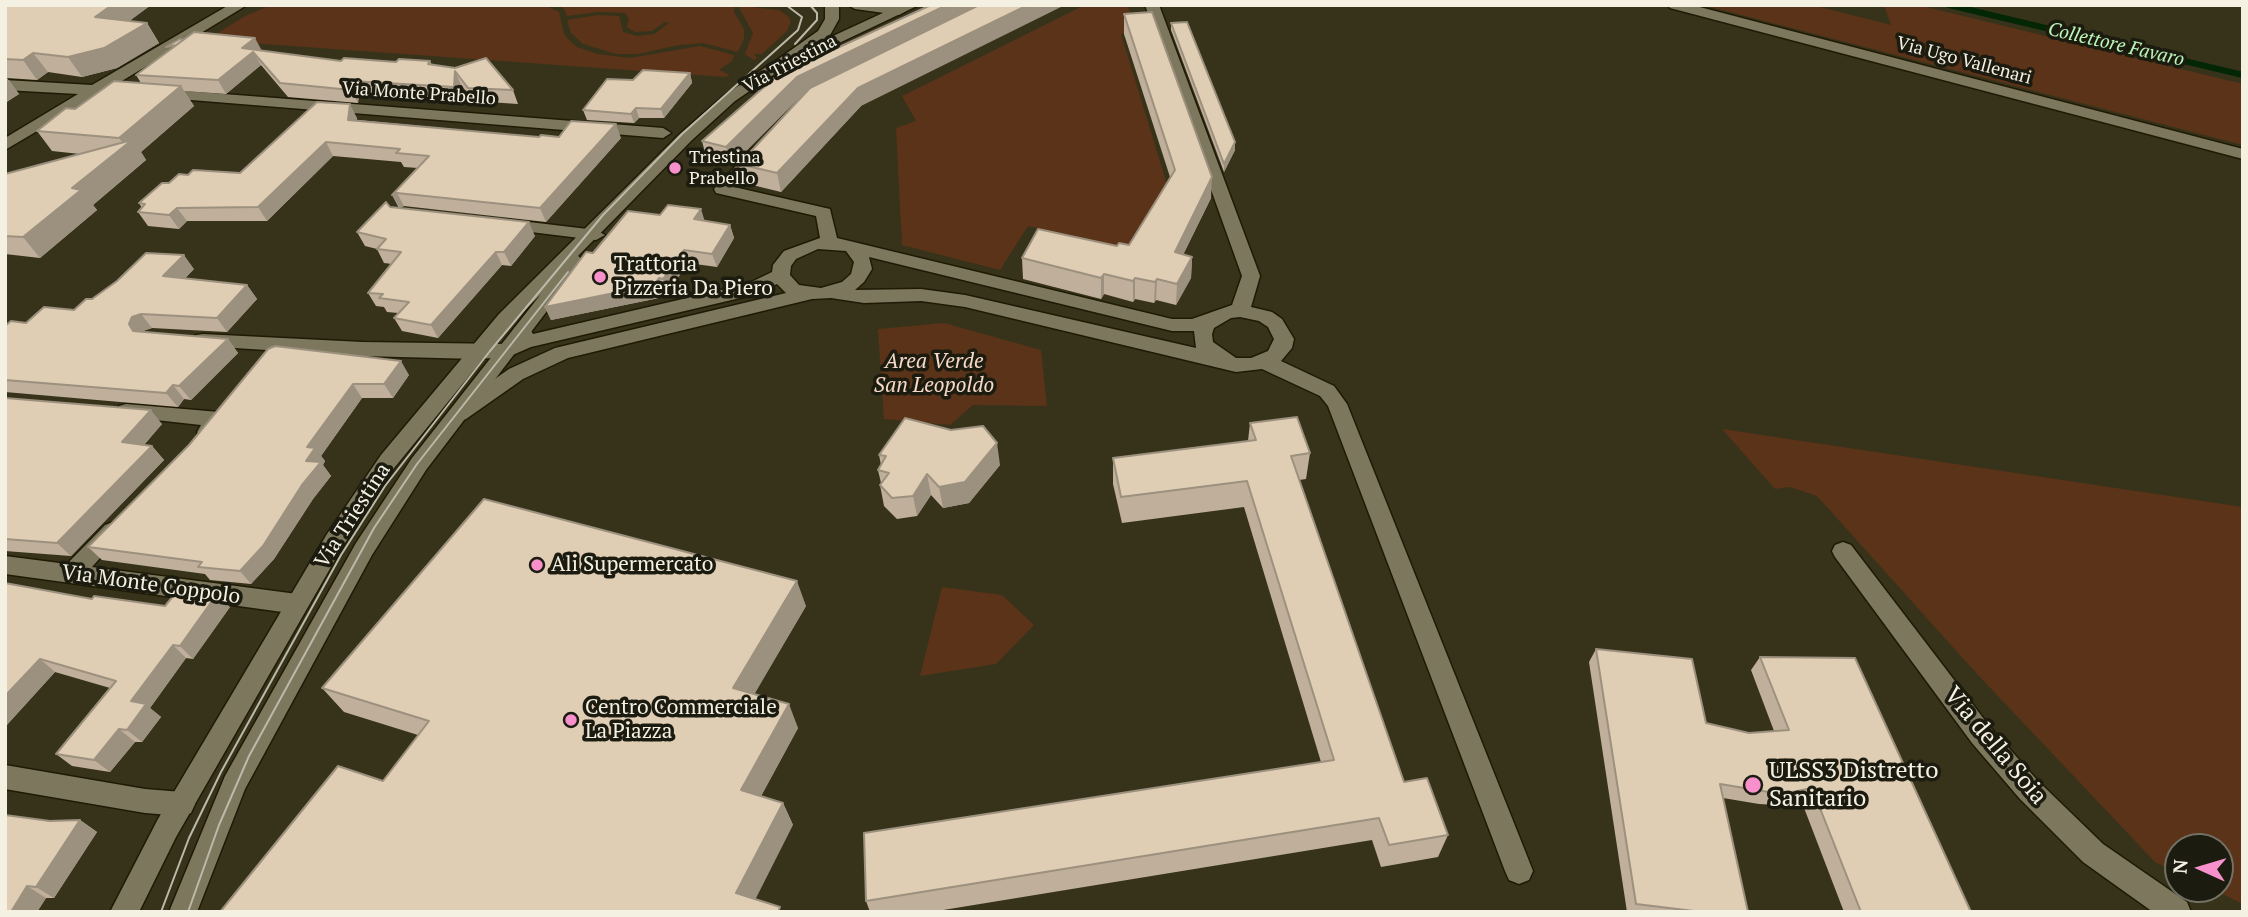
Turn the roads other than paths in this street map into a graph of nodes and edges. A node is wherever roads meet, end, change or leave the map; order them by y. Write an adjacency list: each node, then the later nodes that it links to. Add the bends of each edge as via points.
1 (240, 5): 9 (street)
2 (832, 5): 7 (street, via 832,19 824,34)
3 (855, 5): 6 (street)
4 (1152, 5): 22 (street, via 1251,276)
5 (1675, 5): 13 (street, Via Ugo Vallenari)
6 (902, 7): 7 (street, Via Triestina)
7 (771, 70): 15 (street, Via Triestina, via 723,103)
8 (5, 85): 9 (street, Via Monte Prabello)
9 (95, 91): 10 (street, Via Monte Prabello); 12 (street)
10 (663, 133)
11 (770, 140): 16 (street, via 722,189 824,213)
12 (5, 145)
13 (2243, 154)
14 (482, 222): 15 (street)
15 (592, 235): 18 (street, Via Triestina); 25 (street, Via Triestina)
16 (828, 242): 17 (street); 19 (street, via 790,255)
17 (852, 247): 20 (street, via 863,261 863,270 848,286); 23 (street, via 1172,325 1194,325)
18 (552, 269): 25 (street, via 512,326); 26 (street, Via Triestina)
19 (781, 275): 21 (street, via 794,290); 25 (street, via 753,289)
20 (832, 292): 21 (street); 28 (street, via 965,300)
21 (806, 294): 27 (street)
22 (1240, 311): 23 (street); 29 (street, via 1265,316 1281,330 1282,348)
23 (1216, 317): 28 (street, via 1202,334 1204,345)
24 (178, 338): 26 (street)
25 (520, 341): 26 (street); 27 (street, via 513,357 526,360); 31 (street, Via Triestina)
26 (477, 352): 37 (street, Via Triestina, via 371,485)
27 (562, 353): 31 (street, via 516,374)
28 (1223, 361): 29 (street, via 1236,365)
29 (1265, 362): 40 (street, via 1327,391 1337,404)
30 (99, 409): 32 (street, via 219,419)
31 (454, 418): 42 (street, Via Triestina, via 372,535 284,691 234,784)
32 (192, 448)
33 (127, 516): 36 (street)
34 (1843, 551): 43 (street, Via della Soia, via 1981,735 2029,790 2093,853)
35 (5, 565): 36 (street, Via Monte Coppolo)
36 (72, 574): 37 (street, Via Monte Coppolo)
37 (298, 604): 39 (street, Via Triestina)
38 (5, 777): 39 (street)
39 (181, 804): 41 (street, Via Triestina)
40 (1519, 871)
41 (124, 912)
42 (183, 912)
43 (2177, 912)

